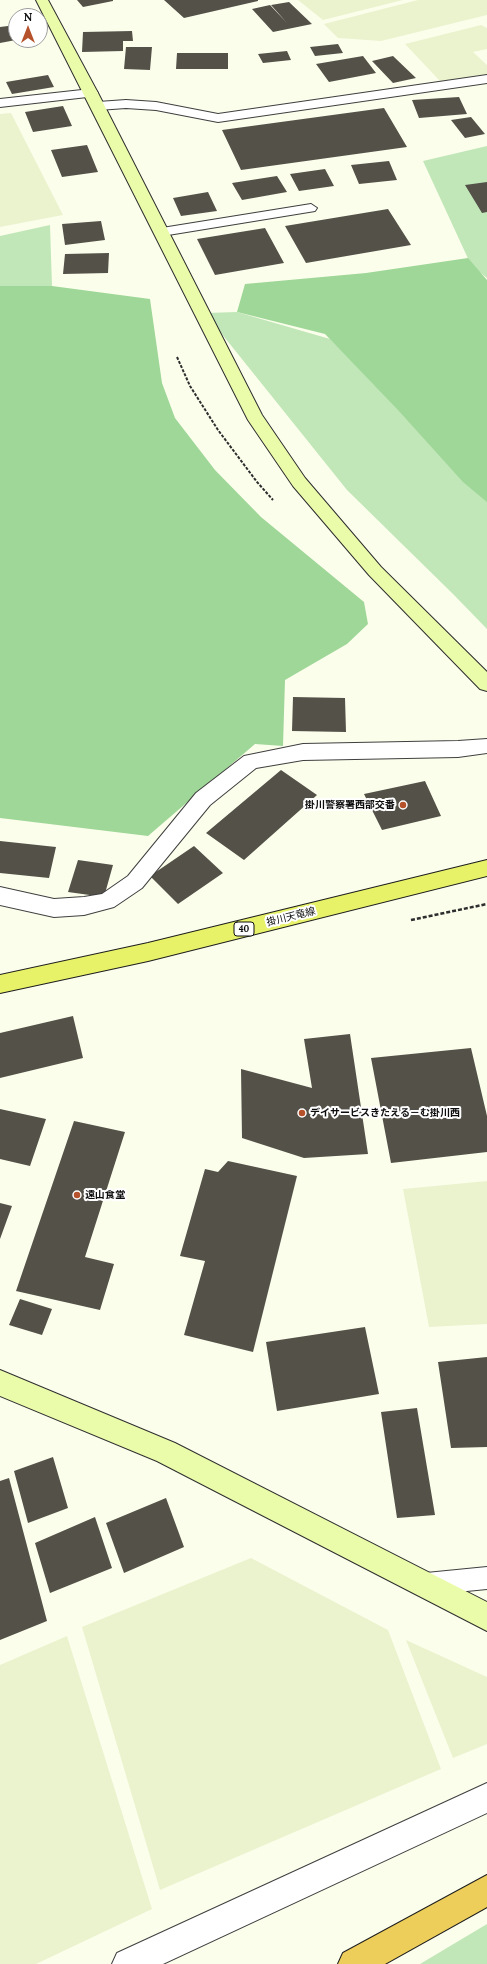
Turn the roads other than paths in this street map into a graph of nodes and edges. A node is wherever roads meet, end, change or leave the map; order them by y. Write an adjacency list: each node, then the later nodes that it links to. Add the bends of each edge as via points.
1 (42, 0): 3 (street)
2 (487, 79): 3 (street, via 218,118 156,106)
3 (94, 99): 4 (street); 6 (street)
4 (0, 103)
5 (311, 208): 6 (lane)
6 (162, 232): 7 (street, via 254,416 300,482 375,571)
7 (487, 684)
8 (487, 746): 10 (street, via 458,750 304,752 251,761 203,799 135,882 108,901 54,908)
9 (487, 868): 11 (main road, 掛川天竜線 / 40, via 148,952)
10 (0, 896)
11 (0, 984)
12 (0, 1383): 14 (street, via 166,1452)
13 (487, 1578): 14 (lane)
14 (426, 1584): 15 (street)
15 (487, 1617)
16 (487, 1798): 18 (street)
17 (487, 1890): 19 (highway)
18 (128, 1964)
19 (354, 1964)

